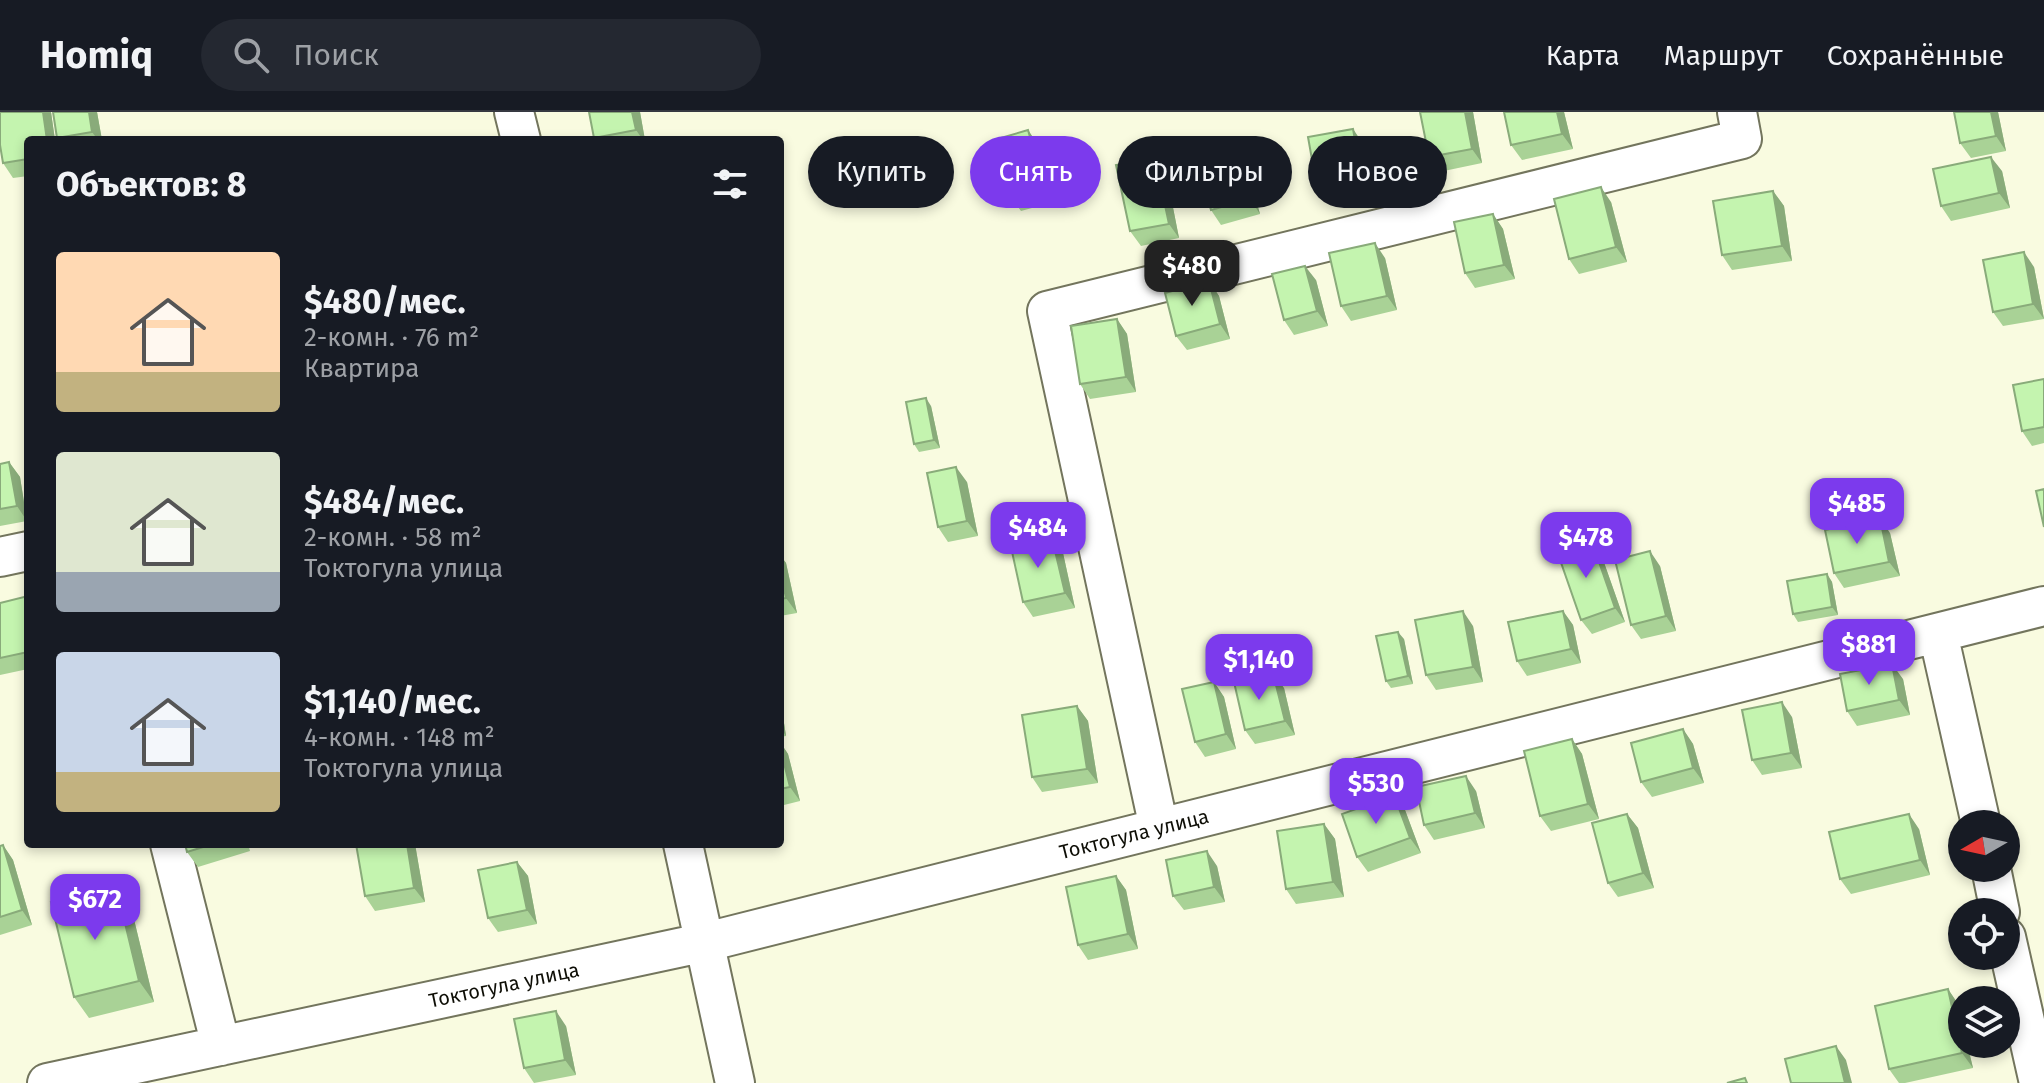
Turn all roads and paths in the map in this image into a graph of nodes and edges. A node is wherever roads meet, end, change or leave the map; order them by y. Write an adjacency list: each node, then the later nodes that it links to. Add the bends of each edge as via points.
1 (514, 112): 3 (street)
2 (1737, 112): 9 (street, via 1742,139 1047,311)
3 (520, 136)
4 (24, 552): 5 (street)
5 (0, 557)
6 (2044, 606): 7 (street, Токтогула улица)
7 (1938, 633): 8 (street); 9 (street, Токтогула улица)
8 (1978, 810)
9 (1159, 828): 12 (street, Токтогула улица)
10 (171, 848): 14 (street)
11 (684, 848): 12 (street)
12 (706, 942): 14 (street, Токтогула улица); 16 (street)
13 (2013, 970): 17 (street)
14 (221, 1046): 15 (street, Токтогула улица)
15 (47, 1083)
16 (735, 1083)
17 (2039, 1083)

